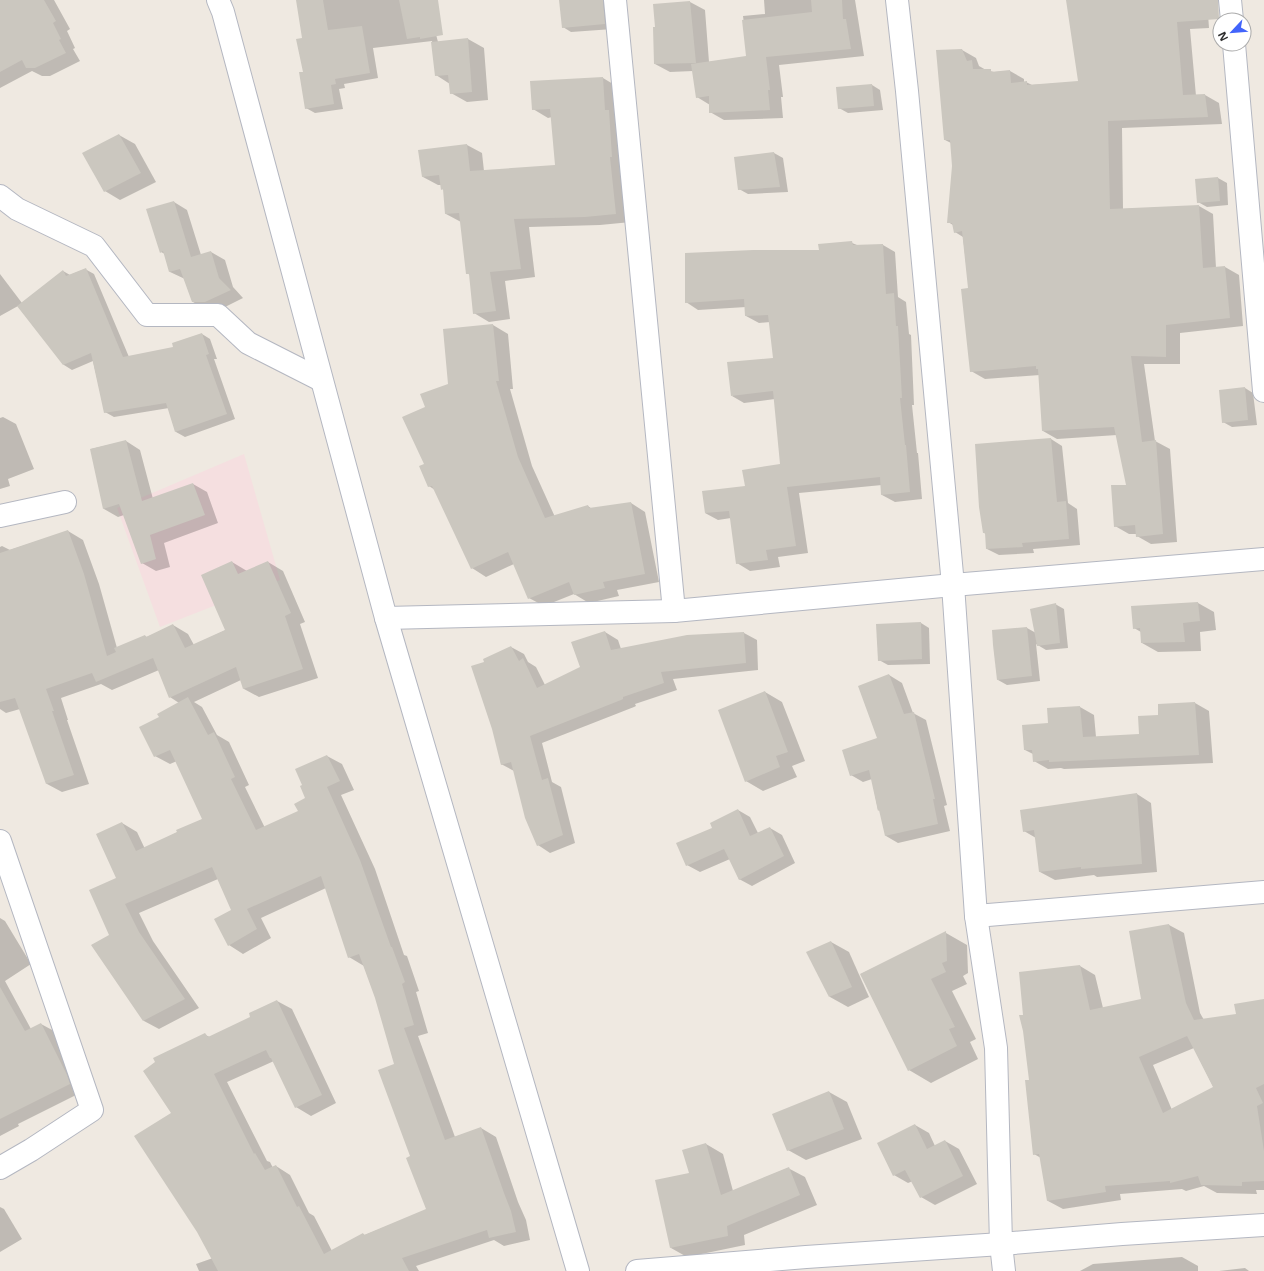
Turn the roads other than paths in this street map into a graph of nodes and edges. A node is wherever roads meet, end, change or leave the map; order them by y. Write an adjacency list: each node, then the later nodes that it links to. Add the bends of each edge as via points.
1 (218, 0): 8 (street)
2 (615, 0): 14 (street)
3 (897, 0): 13 (street, via 908,91)
4 (1230, 0): 5 (street)
5 (1231, 12)
6 (1235, 52): 9 (street)
7 (0, 196): 8 (street, via 17,209 94,246 147,316 218,315 248,343)
8 (321, 380): 15 (street)
9 (1264, 391)
10 (65, 502): 11 (street)
11 (0, 516)
12 (1264, 559): 13 (street)
13 (953, 585): 14 (street); 18 (street)
14 (674, 611): 15 (street)
15 (386, 618): 22 (street)
16 (0, 841): 19 (street, via 92,1110)
17 (1264, 892): 18 (street)
18 (976, 916): 21 (street, via 996,1048)
19 (0, 1168)
20 (1264, 1225): 21 (street)
21 (1001, 1244): 23 (street); 24 (street)
22 (578, 1271)
23 (636, 1271)
24 (1004, 1271)

